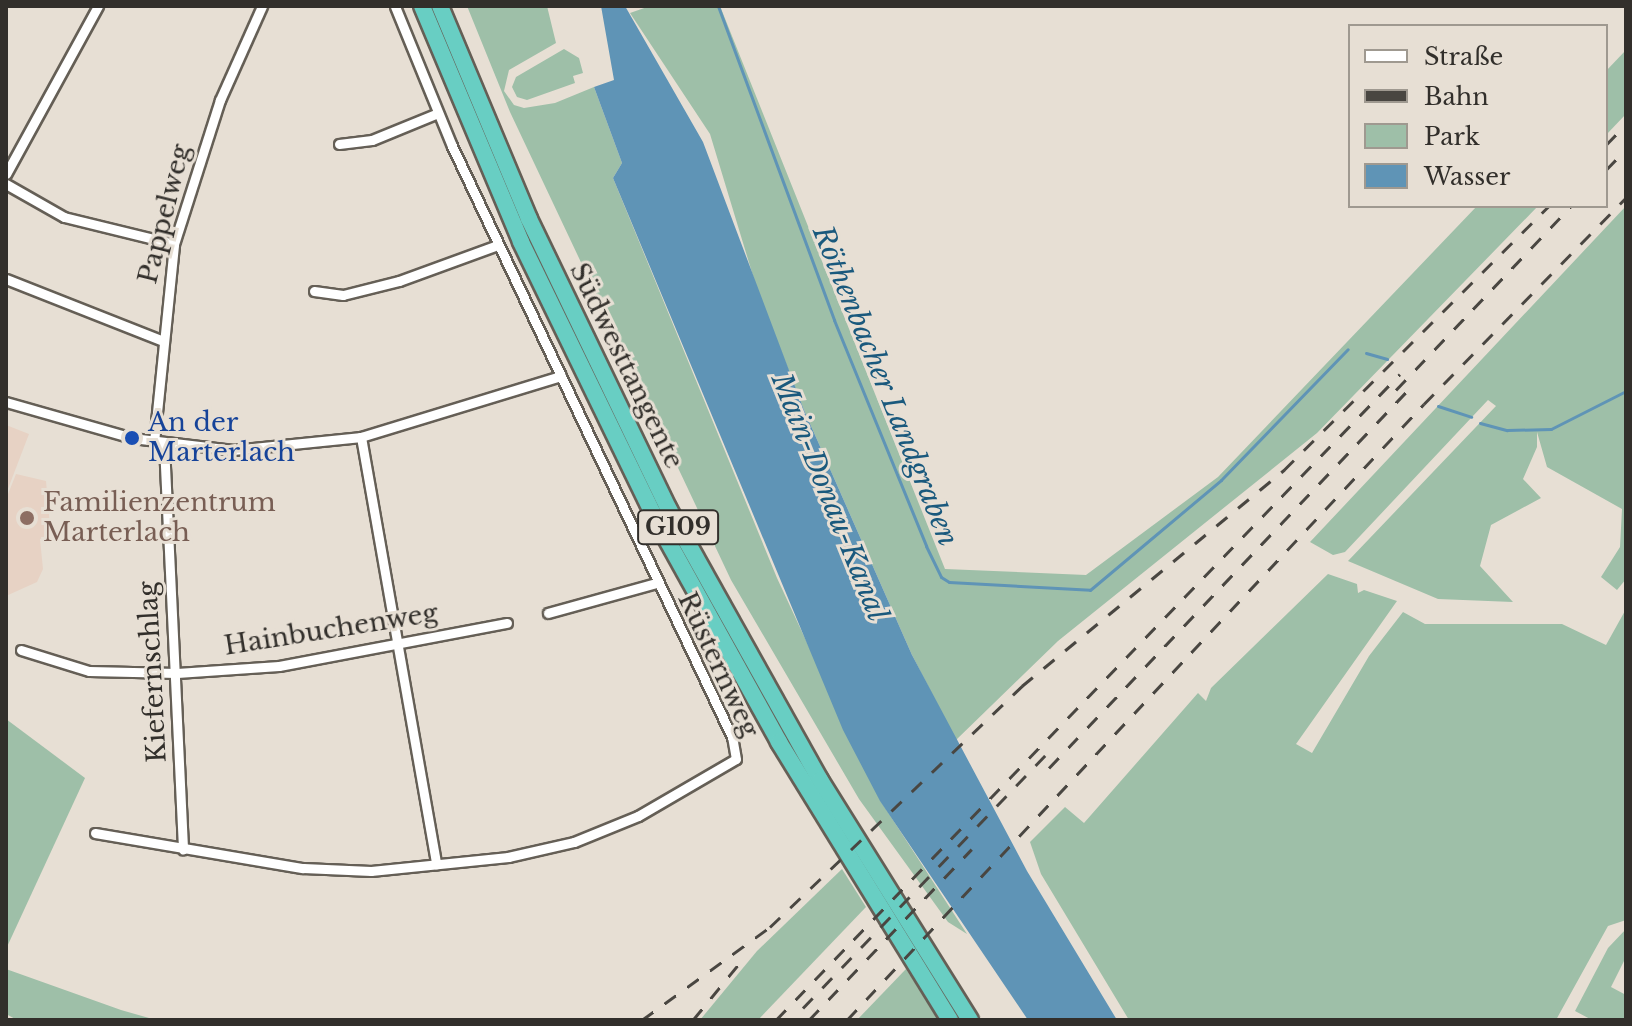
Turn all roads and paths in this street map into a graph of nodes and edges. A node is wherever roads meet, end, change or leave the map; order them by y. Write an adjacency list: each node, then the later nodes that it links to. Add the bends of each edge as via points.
1 (98, 6): 8 (street)
2 (262, 6): 10 (street, Pappelweg, via 220,100)
3 (395, 6): 6 (street, Rüsternweg)
4 (422, 6): 28 (highway, Südwesttangente / G109, via 532,266 655,518 779,742)
5 (440, 6): 29 (highway, Südwesttangente / G109, via 536,234 668,508 820,780)
6 (438, 113): 7 (street, via 372,140); 11 (street, Rüsternweg)
7 (339, 144)
8 (6, 174)
9 (6, 184): 10 (street, via 64,217)
10 (174, 244): 14 (street, Pappelweg)
11 (498, 245): 13 (street, via 371,288 343,295); 15 (street, Rüsternweg)
12 (6, 279): 14 (street)
13 (314, 291)
14 (163, 341): 18 (street, Pappelweg)
15 (561, 376): 17 (street); 19 (street, Rüsternweg)
16 (6, 402): 18 (street)
17 (361, 437): 18 (street, via 233,450); 22 (street)
18 (159, 444): 24 (street, Kiefernschlag)
19 (656, 583): 20 (street); 27 (street, Rüsternweg, via 732,737 736,759 638,816 574,842 508,857)
20 (548, 613)
21 (507, 623): 22 (street, Hainbuchenweg)
22 (397, 647): 24 (street, Hainbuchenweg, via 279,666); 27 (street)
23 (21, 650): 24 (street, Hainbuchenweg, via 89,671)
24 (177, 673): 26 (street, Kiefernschlag)
25 (95, 833): 26 (street, Rüsternweg)
26 (183, 850): 27 (street, Rüsternweg, via 303,868 371,871)
27 (436, 864)
28 (950, 1020)
29 (970, 1020)

